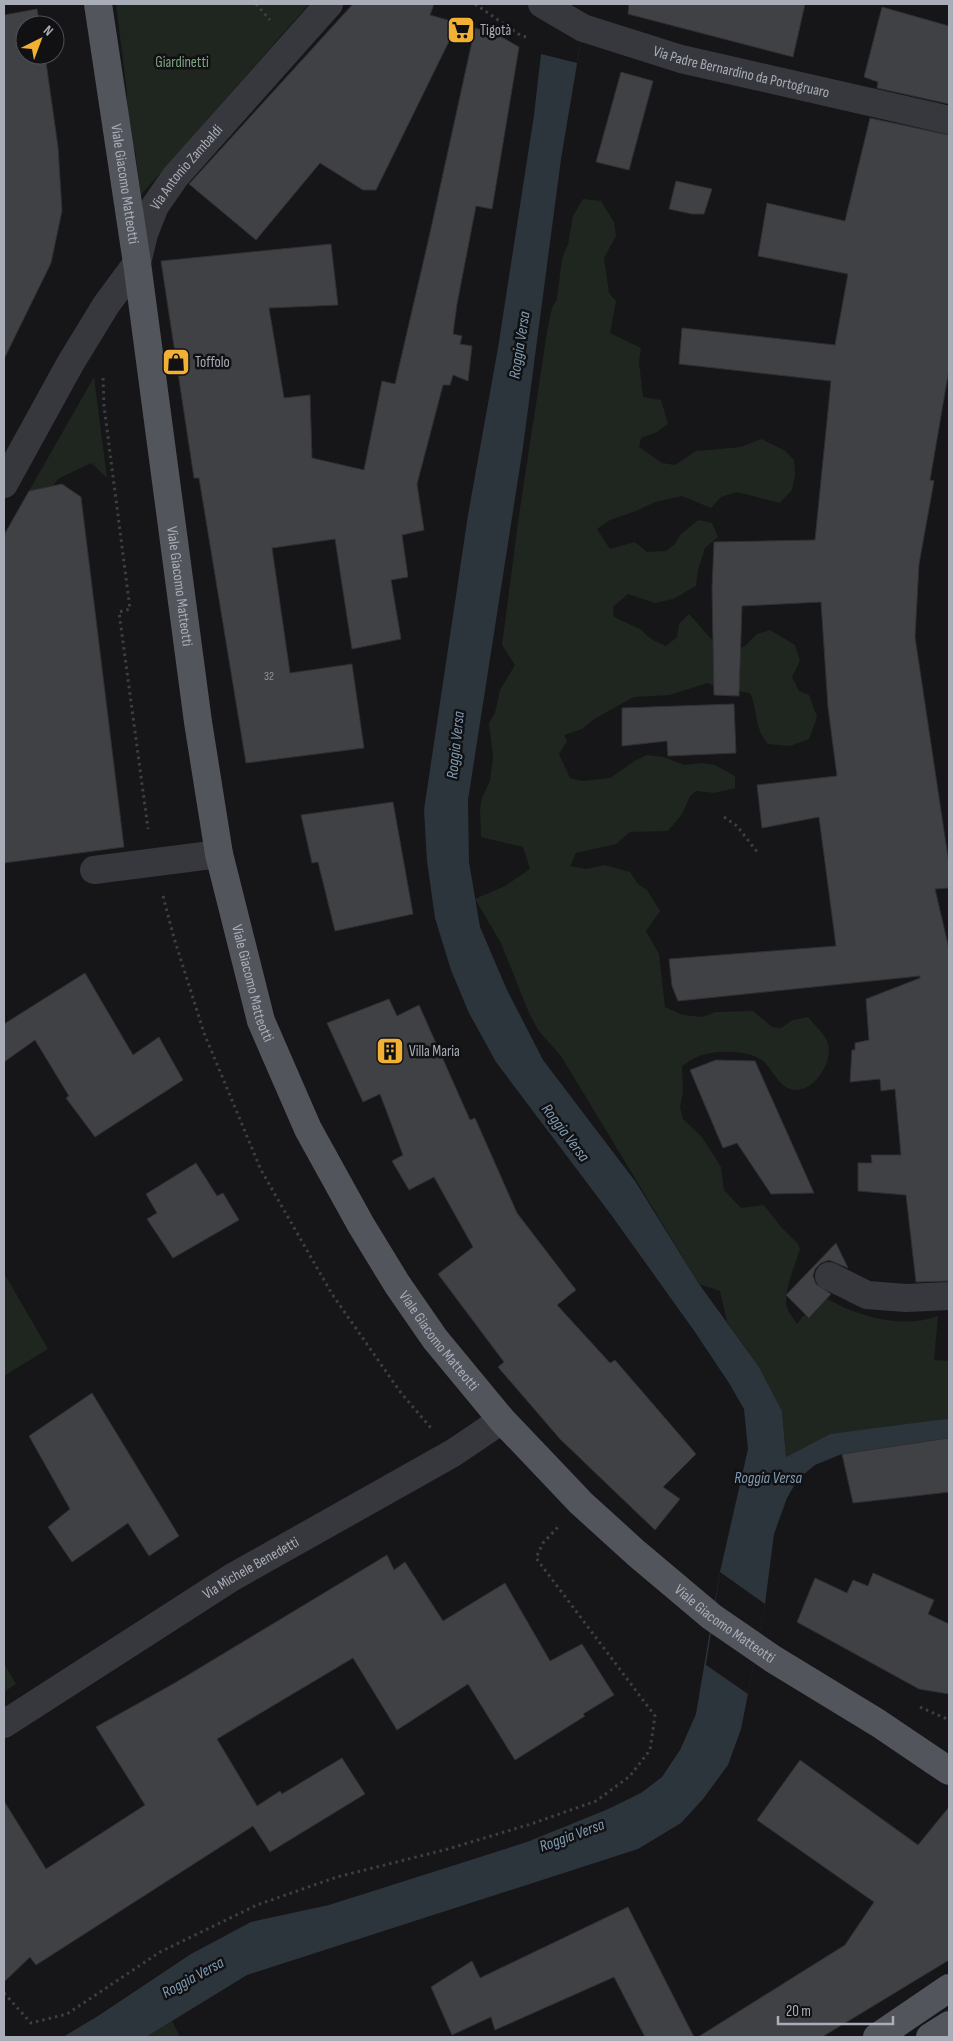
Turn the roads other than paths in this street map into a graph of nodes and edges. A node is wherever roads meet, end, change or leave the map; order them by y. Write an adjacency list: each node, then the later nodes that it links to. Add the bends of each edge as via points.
1 (98, 4): 5 (main road, Viale Giacomo Matteotti)
2 (329, 4): 5 (street, Via Antonio Zambaldi, via 175,177 155,206)
3 (546, 6): 4 (street, Via Padre Bernardino da Portogruaro, via 583,28 681,59)
4 (949, 120)
5 (137, 263): 6 (street, Via Antonio Zambaldi, via 106,305 70,364); 7 (main road, Viale Giacomo Matteotti)
6 (4, 484)
7 (218, 854): 8 (street); 11 (main road, Viale Giacomo Matteotti, via 261,1021 308,1130 397,1284 435,1339)
8 (94, 870)
9 (829, 1276): 10 (street, via 867,1295 906,1298)
10 (949, 1296)
11 (502, 1420): 12 (main road, Viale Giacomo Matteotti, via 581,1503 712,1617 773,1659); 13 (street, Via Michele Benedetti, via 453,1453 231,1578)
12 (878, 1723): 14 (main road, Viale Giacomo Matteotti); 15 (main road, Viale Giacomo Matteotti)
13 (4, 1724)
14 (949, 1754)
15 (949, 1771)
16 (949, 1988): 18 (main road)
17 (949, 2025): 19 (main road)
18 (877, 2037)
19 (930, 2037)

